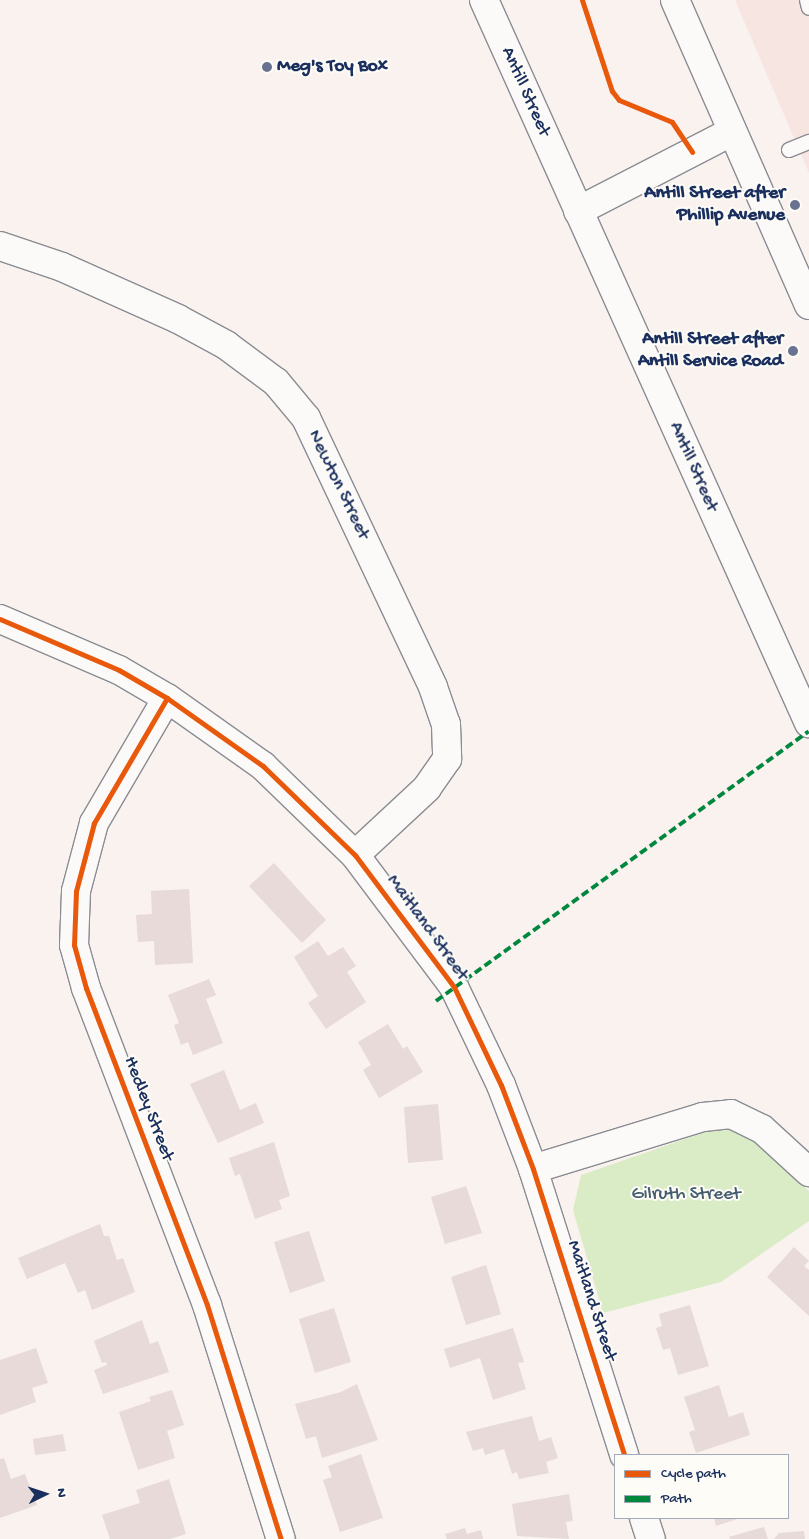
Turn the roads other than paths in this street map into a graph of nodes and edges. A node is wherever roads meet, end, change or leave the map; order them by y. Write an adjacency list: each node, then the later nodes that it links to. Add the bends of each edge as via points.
1 (484, 0): 8 (street, Antill Street)
2 (675, 0): 5 (street)
3 (807, 0): 4 (lane)
4 (809, 8)
5 (732, 132): 8 (street); 10 (street)
6 (809, 142): 7 (lane)
7 (789, 150)
8 (578, 211): 13 (street, Antill Street)
9 (0, 246): 14 (street, Newton Street, via 62,267 178,319 226,345 276,382 306,418 429,678 446,724 447,759 427,788)
10 (809, 305)
11 (0, 619): 12 (street, Maitland Street, via 119,670)
12 (167, 698): 14 (street, Maitland Street, via 263,766); 19 (street, Hedley Street, via 94,823 76,891 74,945 86,988 207,1306)
13 (809, 723)
14 (355, 854): 15 (street, Maitland Street, via 454,987 501,1085)
15 (533, 1169): 16 (street, via 703,1117 731,1114 762,1129); 17 (street, Maitland Street)
16 (809, 1172)
17 (624, 1454)
18 (644, 1519): 20 (street)
19 (281, 1539)
20 (651, 1539)

